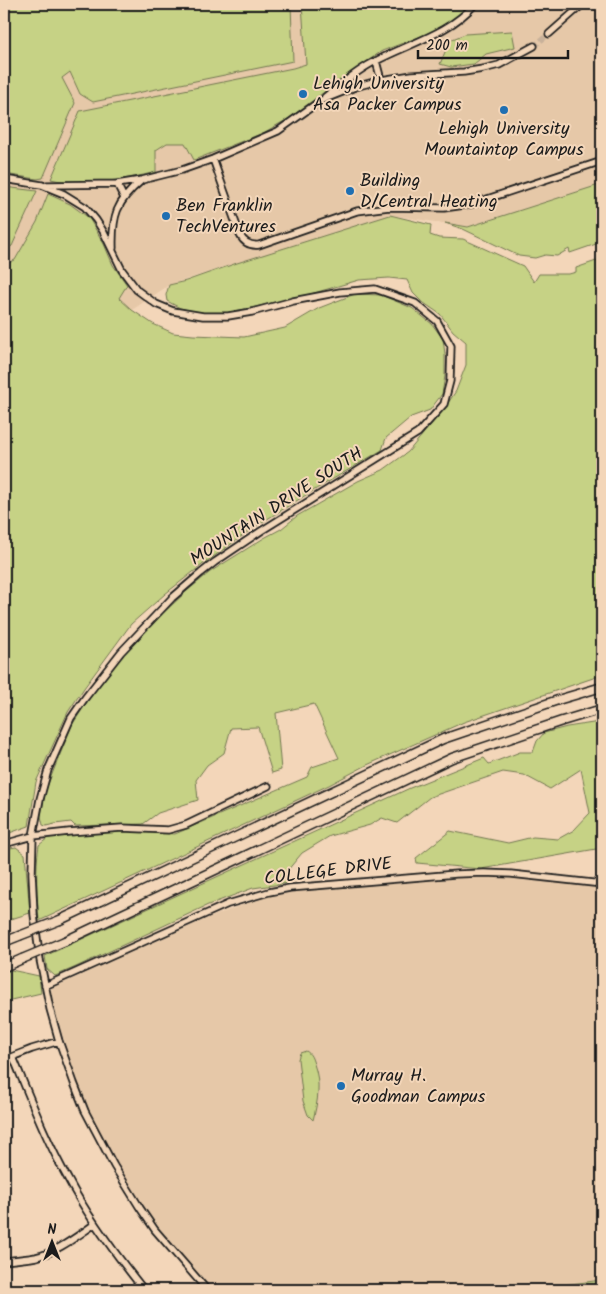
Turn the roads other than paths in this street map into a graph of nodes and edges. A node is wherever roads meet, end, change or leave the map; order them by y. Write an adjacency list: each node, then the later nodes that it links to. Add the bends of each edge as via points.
1 (475, 4): 5 (street, via 457,22 438,33)
2 (583, 4): 3 (street)
3 (549, 34)
4 (534, 46): 6 (street, via 499,65 483,69)
5 (376, 60): 6 (street); 7 (street)
6 (381, 80): 7 (street)
7 (320, 101): 8 (street, via 278,131)
8 (213, 159): 9 (street, via 240,235 253,246 357,211 472,204); 11 (street)
9 (602, 160)
10 (4, 179): 13 (street, MOUNTAIN DRIVE SOUTH)
11 (142, 180): 12 (street); 14 (street, MOUNTAIN DRIVE SOUTH)
12 (118, 184): 13 (street); 14 (street)
13 (42, 185): 15 (street, MOUNTAIN DRIVE SOUTH, via 85,207)
14 (124, 198): 15 (street, MOUNTAIN DRIVE SOUTH, via 113,223)
15 (113, 251): 19 (street, MOUNTAIN DRIVE SOUTH, via 136,290 156,304 185,314 228,316 340,292 375,288 415,303 437,321 451,346 450,381 444,404 418,433 261,531 201,573 172,598 121,652 71,718 48,770)
16 (602, 687): 22 (highway, bridge, via 443,739 60,920)
17 (602, 709): 23 (highway, bridge, via 452,758)
18 (268, 786): 19 (street, via 186,825 168,830 108,829)
19 (33, 836): 20 (street); 24 (street, MOUNTAIN DRIVE SOUTH, via 34,915)
20 (4, 844)
21 (602, 884): 24 (street, COLLEGE DRIVE, via 472,873 276,891 228,904)
22 (4, 942)
23 (4, 967)
24 (45, 986): 25 (street, MOUNTAIN DRIVE SOUTH)
25 (59, 1041): 26 (street); 31 (street, MOUNTAIN DRIVE SOUTH, via 85,1111 114,1166 155,1230)
26 (13, 1057): 27 (street); 28 (street, via 59,1163)
27 (4, 1060)
28 (95, 1224): 29 (street, via 44,1254); 30 (street)
29 (4, 1261)
30 (144, 1290)
31 (207, 1290)

